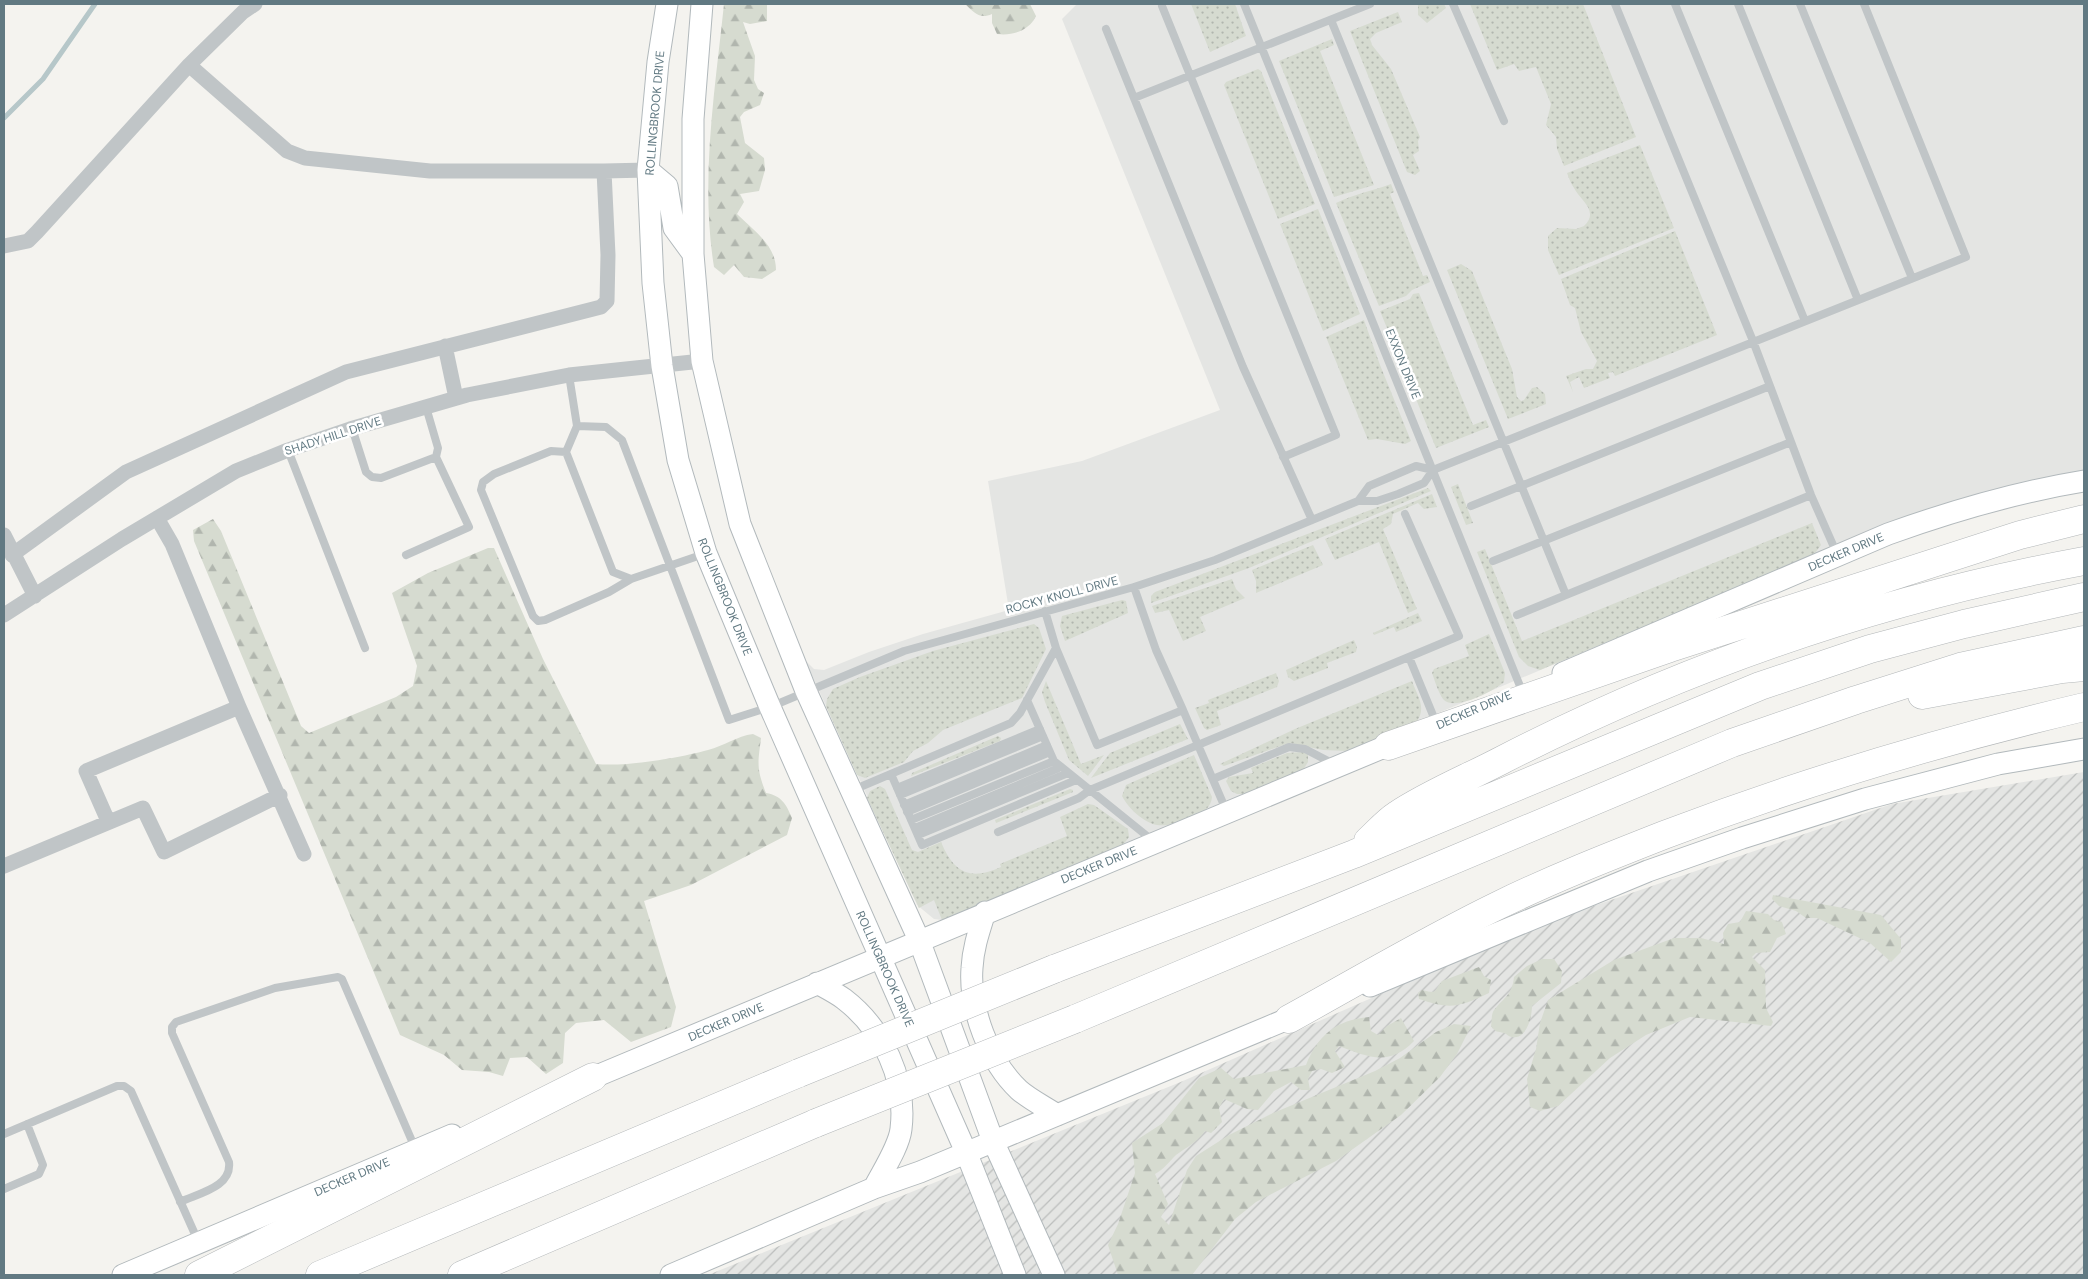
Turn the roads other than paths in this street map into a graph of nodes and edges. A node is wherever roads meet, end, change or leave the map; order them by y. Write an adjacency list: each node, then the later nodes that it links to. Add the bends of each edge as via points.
1 (255, 4): 16 (street)
2 (667, 4): 20 (main road, ROLLINGBROOK DRIVE)
3 (702, 4): 23 (main road, via 693,119)
4 (1244, 4): 15 (lane, EXXON DRIVE)
5 (1370, 4): 13 (lane)
6 (1453, 4): 19 (lane)
7 (1615, 4): 27 (lane)
8 (1675, 4): 26 (lane)
9 (1738, 4): 25 (lane)
10 (1800, 4): 24 (lane)
11 (1864, 4): 24 (lane, via 1966,257)
12 (1162, 6): 17 (lane)
13 (1331, 20): 15 (lane); 37 (lane)
14 (1106, 29): 18 (lane)
15 (1262, 47): 17 (lane); 43 (lane, EXXON DRIVE)
16 (189, 65): 21 (street, via 287,151 306,158 430,171); 22 (street, via 28,241)
17 (1190, 76): 18 (lane); 42 (lane, via 1336,435)
18 (1134, 98): 42 (lane, via 1243,367)
19 (1504, 121)
20 (648, 170): 21 (street); 23 (main road, via 667,186 674,228); 30 (main road, ROLLINGBROOK DRIVE, via 653,283)
21 (604, 171): 28 (street, via 607,301 601,307)
22 (4, 246)
23 (693, 254): 29 (main road)
24 (1912, 278): 25 (lane)
25 (1858, 300): 26 (lane)
26 (1805, 321): 27 (lane)
27 (1753, 341): 32 (lane); 37 (lane)
28 (445, 346): 33 (street); 56 (street, via 350,370 126,472)
29 (702, 361): 30 (street, SHADY HILL DRIVE); 76 (main road, via 740,524)
30 (662, 366): 31 (street, SHADY HILL DRIVE); 55 (main road, ROLLINGBROOK DRIVE, via 678,460)
31 (569, 375): 33 (street, SHADY HILL DRIVE); 35 (lane)
32 (1770, 386): 38 (lane); 45 (lane)
33 (456, 398): 34 (street, SHADY HILL DRIVE)
34 (426, 407): 36 (street, SHADY HILL DRIVE); 41 (lane, via 438,448)
35 (577, 426): 40 (lane); 61 (lane, via 606,427 622,440)
36 (352, 428): 39 (street, SHADY HILL DRIVE); 41 (lane, via 366,472 372,477 381,478)
37 (1504, 441): 43 (lane); 45 (lane)
38 (1790, 442): 46 (lane); 54 (lane)
39 (288, 450): 50 (street, SHADY HILL DRIVE, via 236,471); 71 (lane)
40 (566, 452): 62 (lane, via 613,572); 62 (lane, via 552,451 494,474 483,482 481,490 533,616 545,620 609,592)
41 (436, 456): 57 (lane, via 469,526)
42 (1284, 457): 52 (lane)
43 (1433, 470): 47 (lane, ROCKY KNOLL DRIVE, via 1424,483 1398,494 1377,502); 47 (lane, ROCKY KNOLL DRIVE, via 1416,466 1369,486); 75 (lane, EXXON DRIVE)
44 (2084, 481): 58 (main road, DECKER DRIVE, via 1940,515)
45 (1522, 486): 48 (lane); 54 (lane)
46 (1811, 495): 58 (lane); 64 (lane)
47 (1358, 501): 52 (lane, ROCKY KNOLL DRIVE)
48 (1471, 506)
49 (1405, 514): 73 (lane, via 1458,636)
50 (157, 518): 65 (street, SHADY HILL DRIVE); 78 (street, via 172,544)
51 (2084, 519): 86 (highway, via 2020,535 1670,648)
52 (1312, 520): 63 (lane, ROCKY KNOLL DRIVE, via 1215,560)
53 (4, 535): 56 (street)
54 (1544, 541): 59 (lane); 64 (lane)
55 (706, 553): 61 (lane); 79 (main road, ROLLINGBROOK DRIVE)
56 (12, 555): 65 (street)
57 (406, 555)
58 (1838, 555): 75 (main road, DECKER DRIVE)
59 (1493, 561)
60 (2084, 561): 107 (highway, via 2014,574 1855,617 1713,665 1573,724 1396,815)
61 (670, 566): 62 (lane); 79 (lane, ROCKY KNOLL DRIVE, via 729,720)
62 (631, 578)
63 (1134, 587): 67 (lane, ROCKY KNOLL DRIVE); 81 (lane, via 1156,650)
64 (1566, 595): 68 (lane)
65 (35, 596): 69 (street, SHADY HILL DRIVE)
66 (2084, 597): 107 (highway, via 1870,649 1760,686)
67 (1045, 611): 72 (lane); 76 (lane, ROCKY KNOLL DRIVE, via 904,651)
68 (1517, 615)
69 (4, 616)
70 (2084, 640): 84 (highway, via 1960,667)
71 (365, 648)
72 (1056, 648): 77 (lane); 81 (lane, via 1097,745)
73 (1410, 657): 82 (lane); 85 (lane)
74 (2084, 667): 84 (highway, via 1895,700)
75 (1522, 690): 82 (main road, DECKER DRIVE)
76 (806, 691): 79 (lane, ROCKY KNOLL DRIVE); 96 (main road)
77 (1026, 700): 83 (lane); 93 (lane, via 1011,723)
78 (239, 707): 99 (street); 102 (street, via 86,772)
79 (770, 707): 111 (main road, ROLLINGBROOK DRIVE)
80 (2084, 707): 113 (highway, via 1863,765 1767,796 1672,832 1497,906)
81 (1183, 710): 85 (lane)
82 (1437, 726): 86 (main road, DECKER DRIVE)
83 (1041, 733): 87 (lane); 98 (lane)
84 (1732, 743): 128 (highway, bridge, via 1075,1019 816,1123)
85 (1198, 744): 94 (lane); 97 (lane)
86 (1388, 746): 91 (main road, DECKER DRIVE)
87 (1048, 748): 89 (lane); 100 (lane)
88 (2084, 749): 113 (main road, via 1998,764 1865,799 1742,838 1648,871)
89 (1054, 761): 90 (lane); 103 (lane)
90 (1061, 767): 92 (lane); 103 (lane)
91 (1337, 767): 94 (lane, via 1306,749 1289,747); 101 (main road, DECKER DRIVE)
92 (1068, 773): 95 (lane); 103 (lane)
93 (891, 774): 96 (lane); 98 (lane)
94 (1213, 778): 101 (lane)
95 (1076, 780): 97 (lane); 103 (lane, via 922,845)
96 (853, 790): 110 (main road)
97 (1090, 790): 104 (lane, via 1079,798); 105 (lane)
98 (899, 792): 100 (lane)
99 (280, 795): 102 (street, via 164,852 143,808); 106 (street)
100 (906, 808): 103 (lane)
101 (1227, 812): 105 (main road, DECKER DRIVE)
102 (108, 821): 108 (street)
103 (914, 828)
104 (998, 832)
105 (1155, 842): 109 (main road, DECKER DRIVE)
106 (304, 854)
107 (1354, 854): 127 (highway, bridge, via 1054,969)
108 (4, 866)
109 (985, 912): 110 (main road, DECKER DRIVE); 115 (main road, via 975,944 972,991 987,1044 1019,1090)
110 (920, 940): 111 (main road, DECKER DRIVE); 118 (main road)
111 (880, 957): 112 (main road, DECKER DRIVE); 120 (main road, ROLLINGBROOK DRIVE)
112 (817, 983): 114 (main road, DECKER DRIVE); 121 (main road, via 866,1019 883,1044 895,1071 901,1101 901,1131)
113 (1289, 1019): 115 (main road)
114 (593, 1077): 119 (main road, DECKER DRIVE); 126 (highway)
115 (1057, 1115): 118 (main road)
116 (27, 1124): 117 (lane); 122 (lane, via 44,1165 39,1174); 123 (lane, via 117,1086 124,1086 131,1091)
117 (4, 1134)
118 (993, 1142): 120 (main road); 131 (main road)
119 (416, 1150): 123 (lane, via 342,979 338,977 275,988 176,1022 172,1027 230,1170 222,1183); 124 (main road, DECKER DRIVE)
120 (966, 1152): 121 (main road); 130 (main road, ROLLINGBROOK DRIVE)
121 (874, 1188): 129 (main road)
122 (4, 1189)
123 (180, 1202): 124 (lane)
124 (198, 1243): 125 (main road, DECKER DRIVE)
125 (123, 1275)
126 (199, 1275)
127 (320, 1275)
128 (462, 1275)
129 (671, 1275)
130 (1016, 1275)
131 (1054, 1275)

